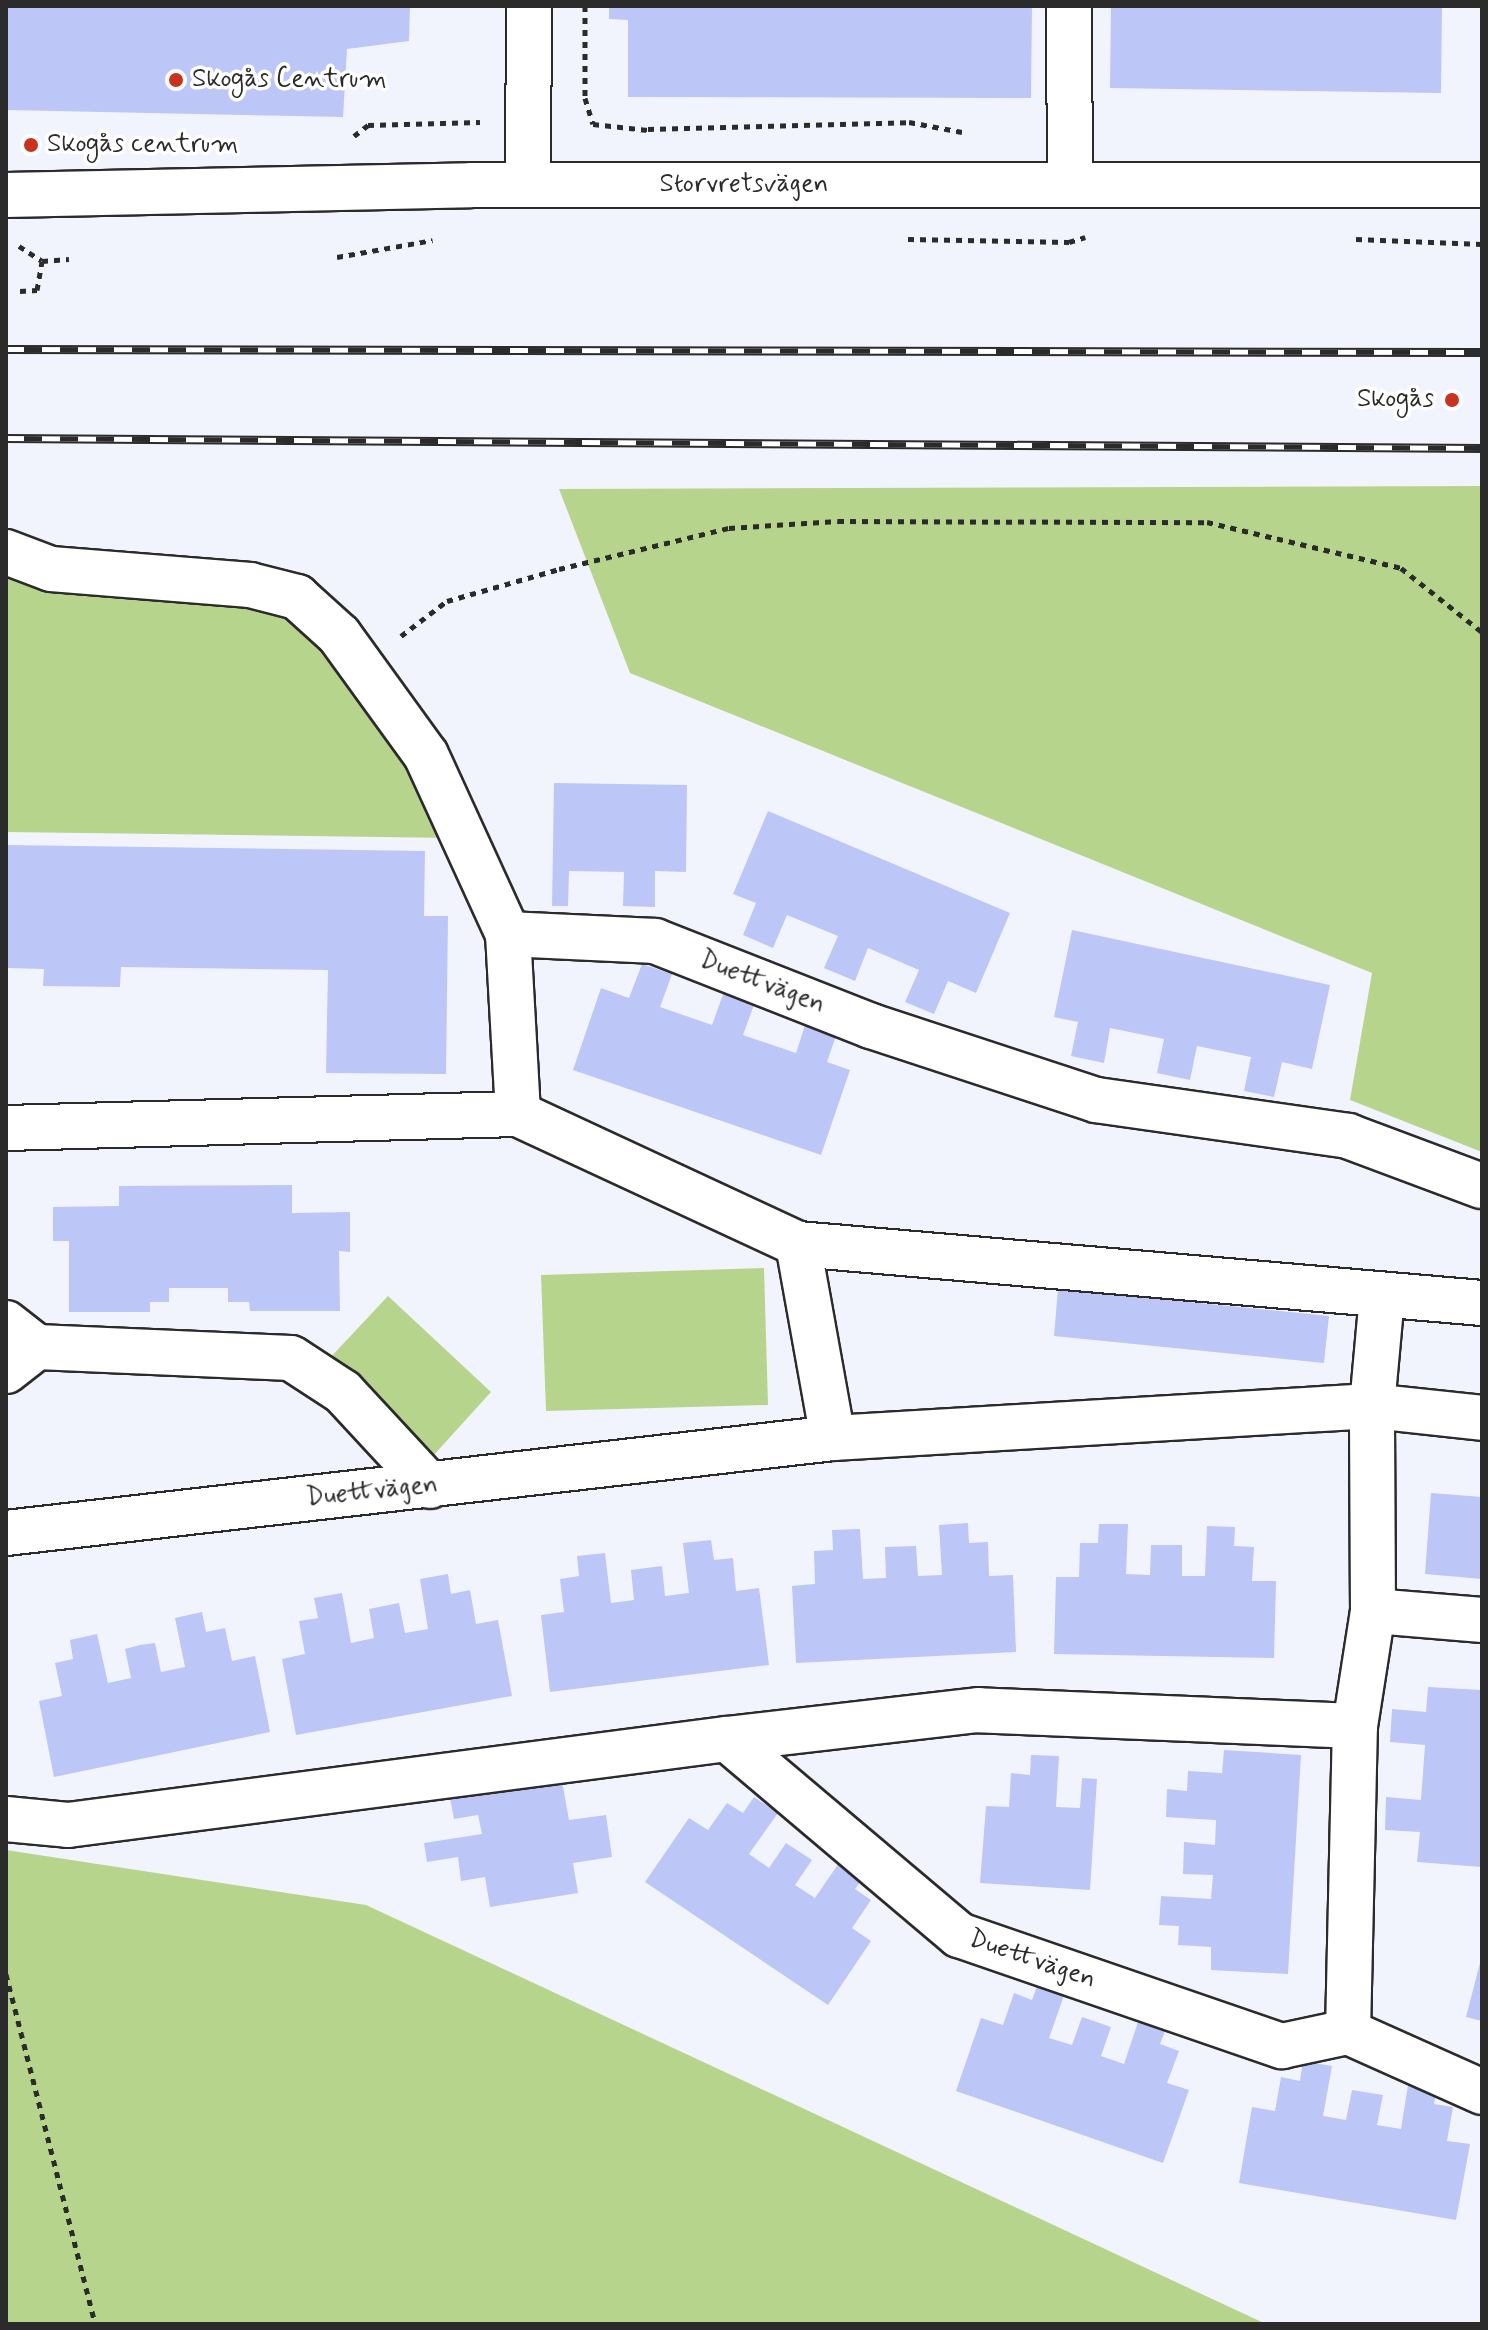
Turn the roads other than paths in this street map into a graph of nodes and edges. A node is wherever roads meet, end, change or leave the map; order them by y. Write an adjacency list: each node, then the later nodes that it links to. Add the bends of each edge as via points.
1 (529, 6): 3 (street)
2 (1069, 6): 4 (street)
3 (528, 185): 4 (street, Storvretsvägen); 6 (street, Storvretsvägen)
4 (1070, 185): 5 (street, Storvretsvägen)
5 (1482, 185)
6 (6, 195)
7 (6, 552): 8 (street, via 51,569 250,585 297,597 339,635 426,755)
8 (508, 934): 9 (street); 11 (street, Duettvägen, via 655,941 871,1026 1096,1100 1348,1136)
9 (518, 1114): 10 (street); 12 (street)
10 (6, 1128)
11 (1482, 1186)
12 (798, 1244): 13 (street); 18 (street)
13 (1382, 1296): 14 (street); 16 (street)
14 (1482, 1303)
15 (16, 1347): 19 (street, via 291,1358 343,1392)
16 (1372, 1406): 17 (street, Duettvägen); 18 (street, Duettvägen); 21 (street)
17 (1482, 1418)
18 (833, 1438): 19 (street, Duettvägen)
19 (430, 1486): 20 (street, Duettvägen)
20 (6, 1533)
21 (1373, 1611): 22 (street); 23 (street)
22 (1482, 1620)
23 (1355, 1726): 24 (street, via 978,1710); 26 (street)
24 (727, 1739): 25 (street, via 68,1825); 26 (street, Duettvägen, via 959,1935 1282,2046)
25 (6, 1819)
26 (1348, 2032): 27 (street)
27 (1482, 2092)

